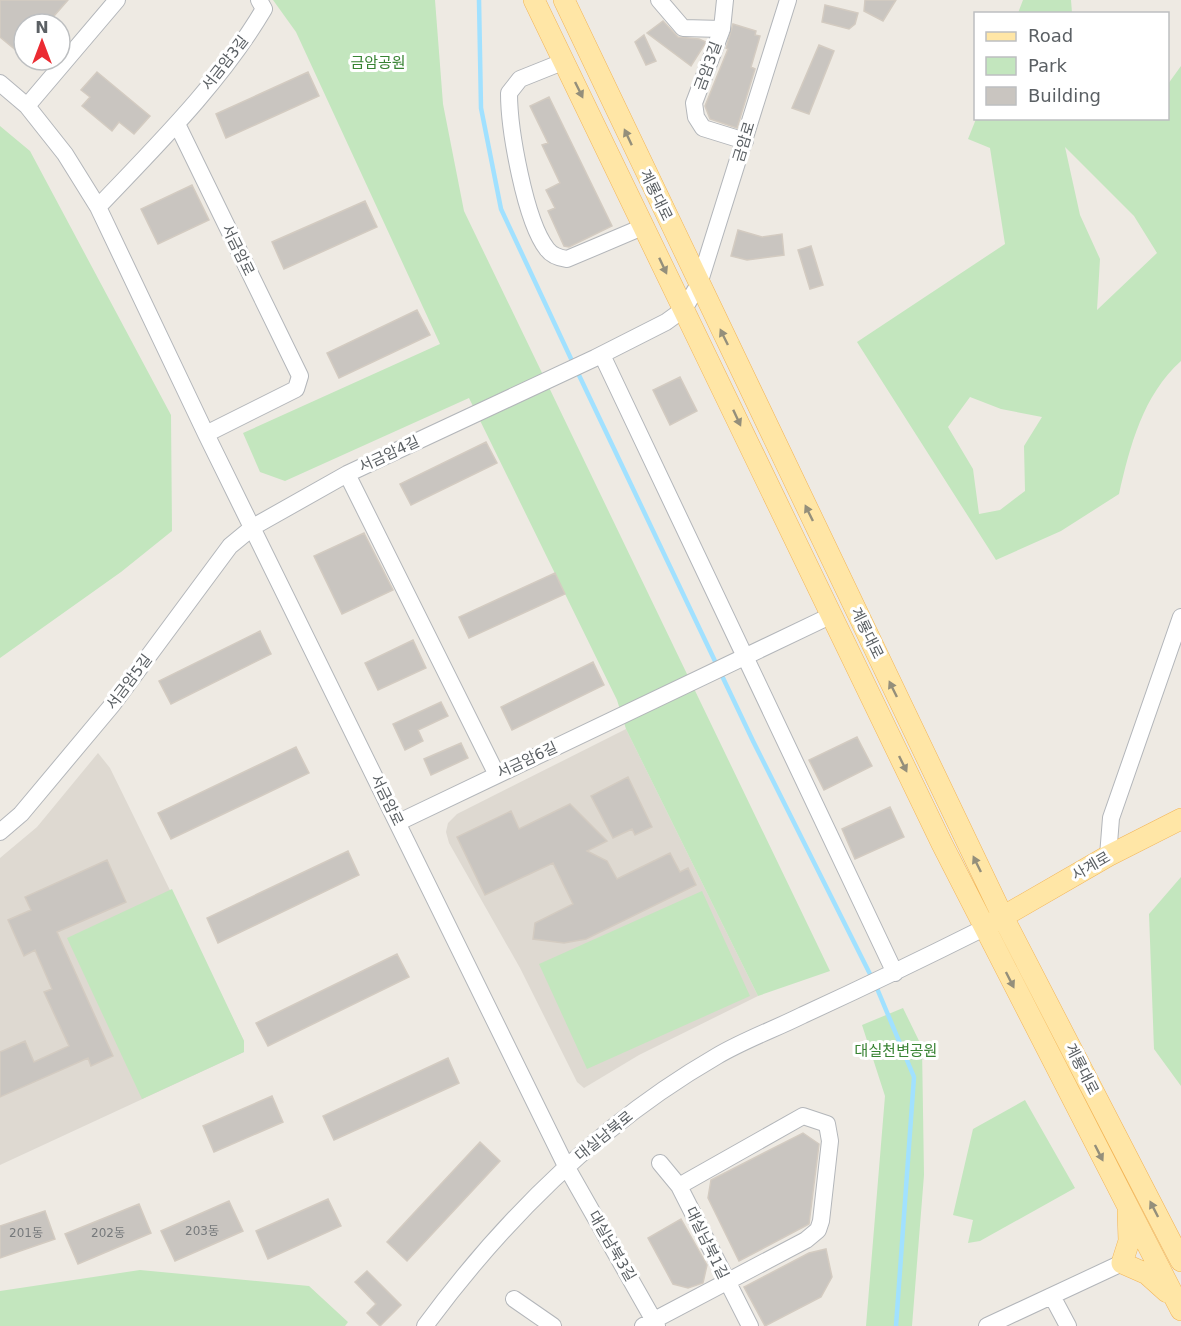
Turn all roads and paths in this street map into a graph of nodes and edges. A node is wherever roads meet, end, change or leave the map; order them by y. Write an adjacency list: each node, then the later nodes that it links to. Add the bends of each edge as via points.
1 (117, 0): 11 (street)
2 (259, 0): 12 (street, 서금암3길, via 264,9 253,27)
3 (534, 0): 9 (main road, 계룡대로)
4 (564, 0): 16 (main road, 계룡대로, one-way to 4)
5 (659, 0): 8 (street, 금암3길, via 683,28)
6 (725, 0): 8 (street, 금암3길)
7 (788, 0): 13 (street, 금암로)
8 (722, 29): 13 (street, 금암3길, via 694,103 696,117 703,128)
9 (565, 61): 15 (main road, 계룡대로, one-way to 15); 15 (street, via 520,79 509,93 518,165 547,249 567,259)
10 (0, 83): 11 (street, 서금암로)
11 (27, 106): 14 (street, 서금암로, via 66,154)
12 (177, 124): 14 (street); 19 (street, 서금암로, via 300,376 296,389 282,398)
13 (745, 141): 16 (street, 금암로)
14 (98, 207): 19 (street, 서금암로)
15 (645, 226): 17 (main road, 계룡대로, one-way to 17)
16 (699, 284): 17 (street); 30 (main road, 계룡대로, one-way to 16)
17 (684, 309): 18 (street); 22 (main road, 계룡대로, one-way to 22)
18 (599, 357): 20 (street, 서금암4길); 24 (street)
19 (206, 434): 21 (street, 서금암로)
20 (347, 474): 21 (street, 서금암4길); 25 (street)
21 (253, 527): 27 (street, 서금암로); 28 (street, 서금암5길, via 230,546 113,704 21,814)
22 (830, 615): 24 (street); 31 (main road, 계룡대로, one-way to 31)
23 (1181, 617): 29 (street, via 1110,818)
24 (743, 657): 25 (street, 서금암6길); 32 (street)
25 (496, 775): 27 (street, 서금암6길)
26 (1181, 819): 29 (main road, 사계로)
27 (399, 822): 34 (street, 서금암로)
28 (0, 832)
29 (1108, 856): 30 (main road, 사계로)
30 (1003, 917): 31 (main road); 37 (main road, 계룡대로, one-way to 30)
31 (984, 928): 32 (street); 36 (main road, 계룡대로, one-way to 36)
32 (895, 973): 34 (street, 대실남북로, via 718,1056 636,1109)
33 (660, 1163): 35 (street, 대실남북1길)
34 (567, 1166): 43 (street, 대실남북3길); 44 (street, 대실남북로, via 510,1224)
35 (679, 1186): 39 (street, 대실남북1길); 39 (street, via 803,1116 827,1124 830,1141 818,1230)
36 (1128, 1209): 38 (main road, via 1128,1241); 42 (main road, 계룡대로)
37 (1181, 1261)
38 (1122, 1263): 40 (street); 42 (main road, via 1147,1274)
39 (727, 1283): 43 (street); 46 (street, 대실남북1길)
40 (1052, 1296): 47 (street); 48 (street)
41 (514, 1299): 45 (street)
42 (1179, 1306)
43 (651, 1324)
44 (425, 1326)
45 (553, 1326)
46 (750, 1326)
47 (987, 1326)
48 (1068, 1326)

